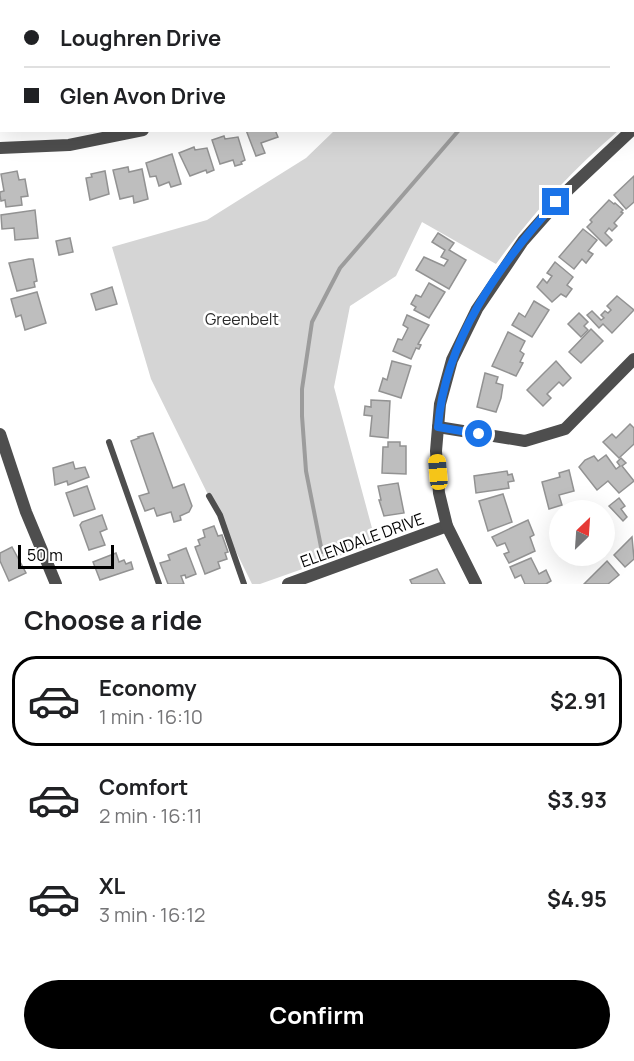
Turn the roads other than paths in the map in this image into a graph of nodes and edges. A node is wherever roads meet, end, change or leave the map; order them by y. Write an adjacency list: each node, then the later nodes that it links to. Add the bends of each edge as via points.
1 (133, 132): 3 (street, via 69,145)
2 (631, 132): 5 (street, via 591,166 544,216 481,302 452,360)
3 (0, 148)
4 (634, 359): 5 (street, via 565,429 525,441)
5 (438, 427): 9 (street, via 439,493)
6 (0, 434): 10 (street)
7 (109, 442): 11 (lane)
8 (209, 496): 12 (lane, via 220,515)
9 (447, 526): 13 (street, ELLENDALE DRIVE); 14 (street)
10 (56, 584)
11 (159, 584)
12 (244, 584)
13 (288, 584)
14 (476, 584)

